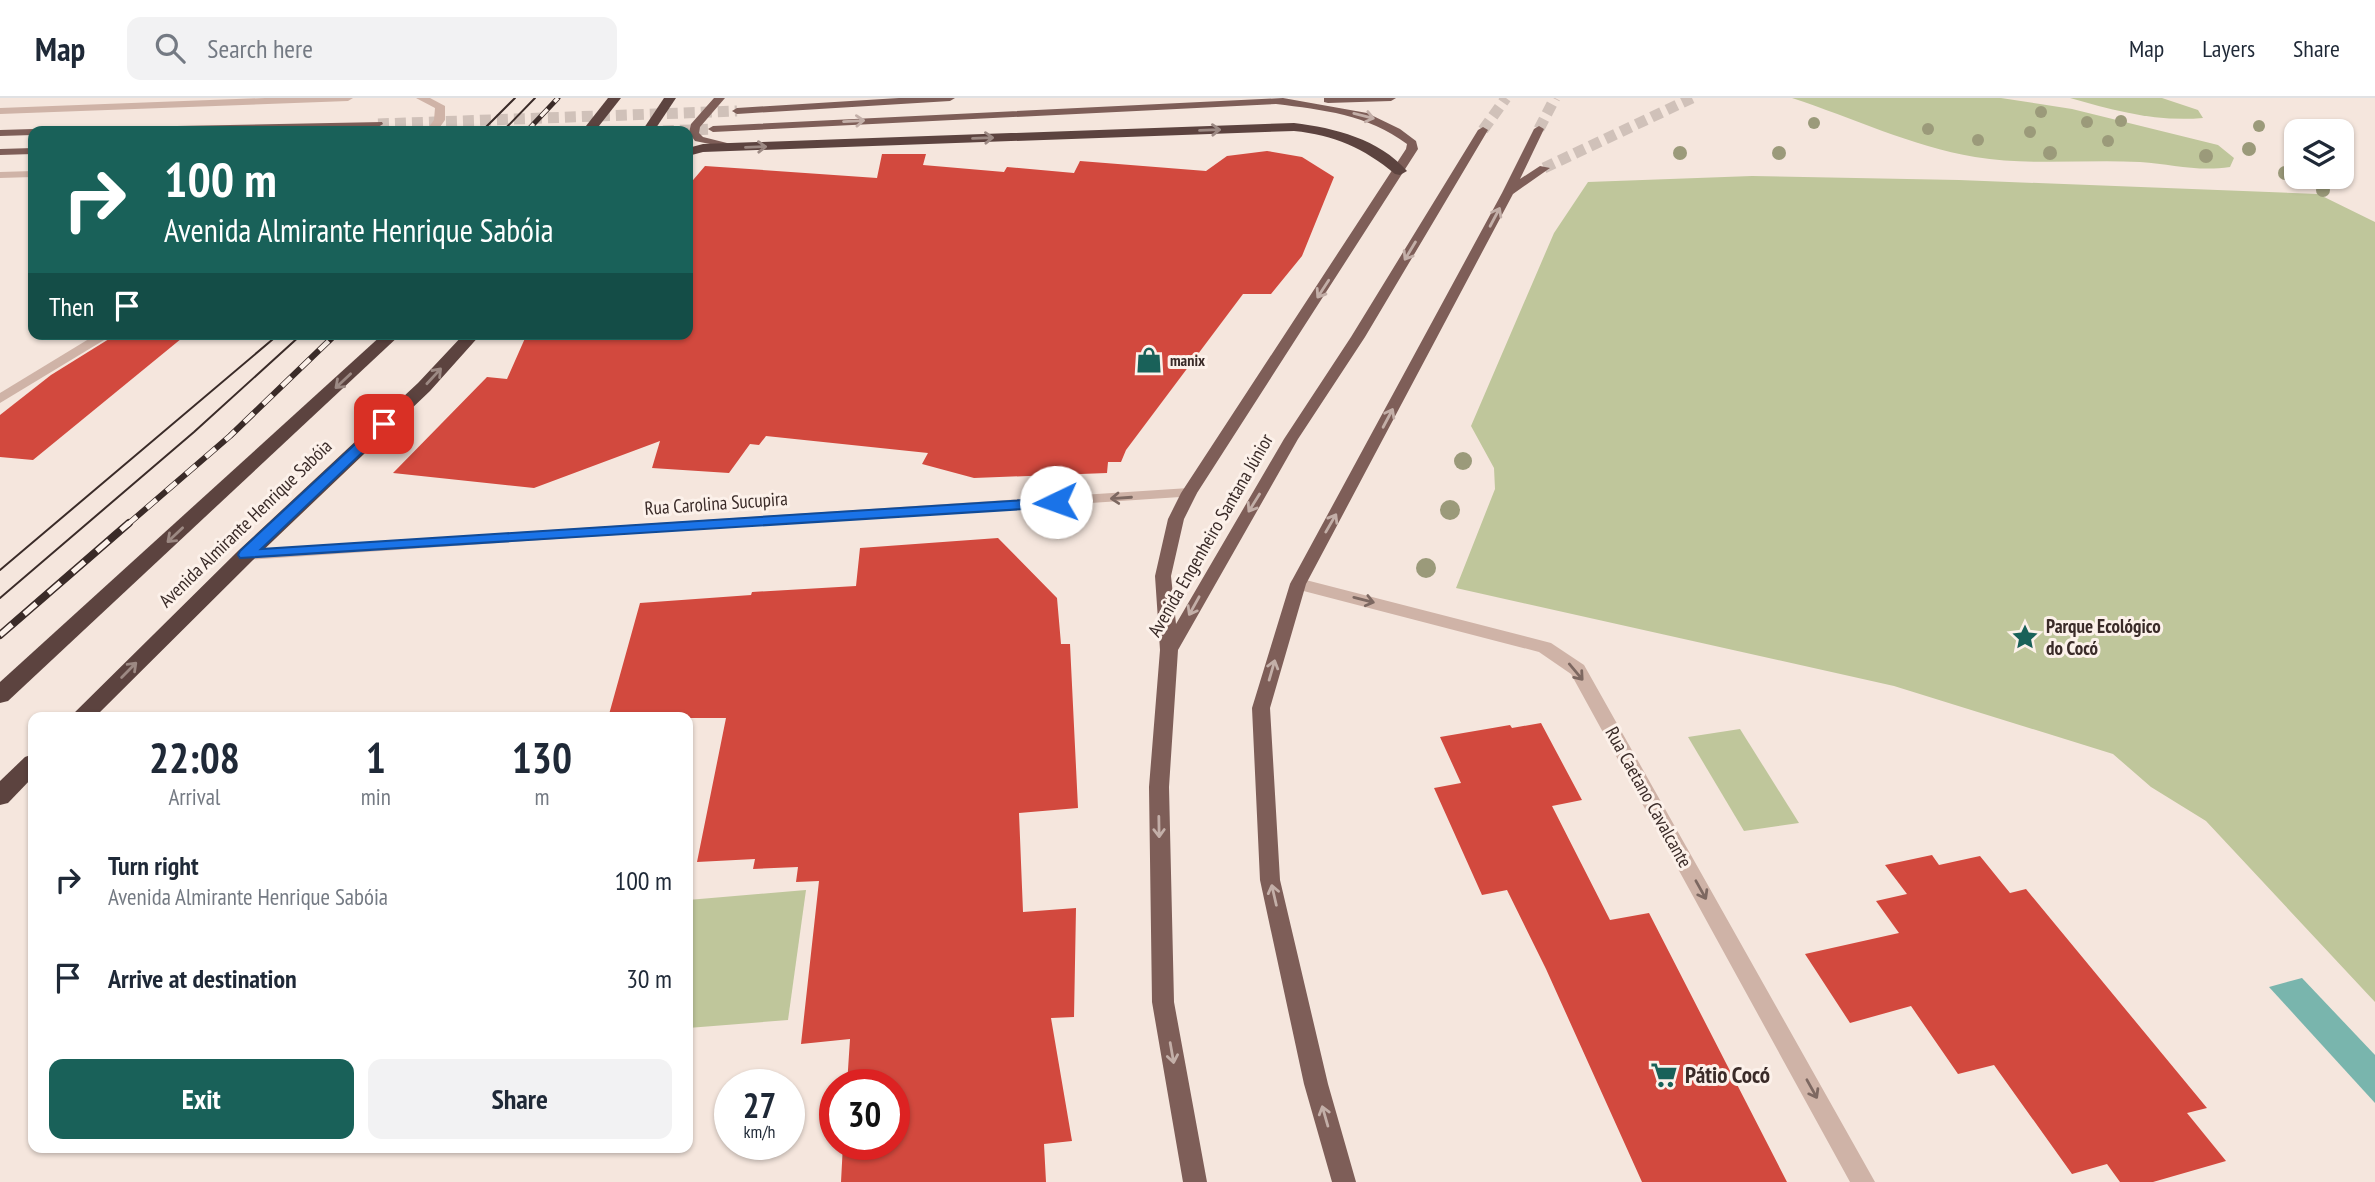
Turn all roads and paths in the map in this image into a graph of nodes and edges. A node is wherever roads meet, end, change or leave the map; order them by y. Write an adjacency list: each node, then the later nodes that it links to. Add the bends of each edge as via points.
1 (348, 98): 9 (street)
2 (421, 98): 13 (street, via 440,106)
3 (615, 98): 14 (highway)
4 (670, 98): 15 (highway)
5 (720, 98): 21 (main road, via 694,133 699,139)
6 (950, 98): 10 (main road)
7 (1391, 98): 8 (main road)
8 (1273, 101): 16 (main road, one-way to 8); 26 (main road, one-way to 26, via 1342,111 1397,129 1412,143)
9 (0, 111)
10 (737, 111)
11 (378, 124): 12 (main road)
12 (291, 126)
13 (438, 126)
14 (593, 126)
15 (651, 126)
16 (713, 129)
17 (1539, 129): 29 (main road)
18 (1483, 130): 37 (main road, Avenida Engenheiro Santana Júnior, one-way to 37, via 1291,439)
19 (28, 132): 20 (main road)
20 (0, 133)
21 (731, 148): 24 (highway); 26 (highway, one-way to 26, via 1294,127 1350,137 1373,148)
22 (28, 151): 23 (main road)
23 (0, 152)
24 (693, 152)
25 (1544, 168): 29 (main road)
26 (1400, 171): 34 (main road, one-way to 34)
27 (28, 174): 28 (street)
28 (0, 175)
29 (1508, 193): 36 (main road, one-way to 29)
30 (97, 340): 33 (street)
31 (386, 340): 38 (highway, Avenida Almirante Henrique Sabóia, one-way to 38)
32 (467, 340): 35 (highway, Avenida Almirante Henrique Sabóia, one-way to 32)
33 (0, 399)
34 (1189, 493): 35 (street, Rua Carolina Sucupira, one-way to 35); 37 (main road, via 1177,519 1163,576)
35 (246, 555): 39 (highway, Avenida Almirante Henrique Sabóia, one-way to 35)
36 (1298, 584): 43 (main road, one-way to 36, via 1316,1084 1270,880 1261,708); 44 (street, Rua Caetano Cavalcante, one-way to 44, via 1545,648 1578,670)
37 (1169, 650): 42 (main road, Avenida Engenheiro Santana Júnior, one-way to 42, via 1158,786 1163,1002)
38 (0, 695)
39 (86, 712)
40 (28, 768): 41 (highway)
41 (0, 796)
42 (1195, 1182)
43 (1344, 1182)
44 (1864, 1182)

